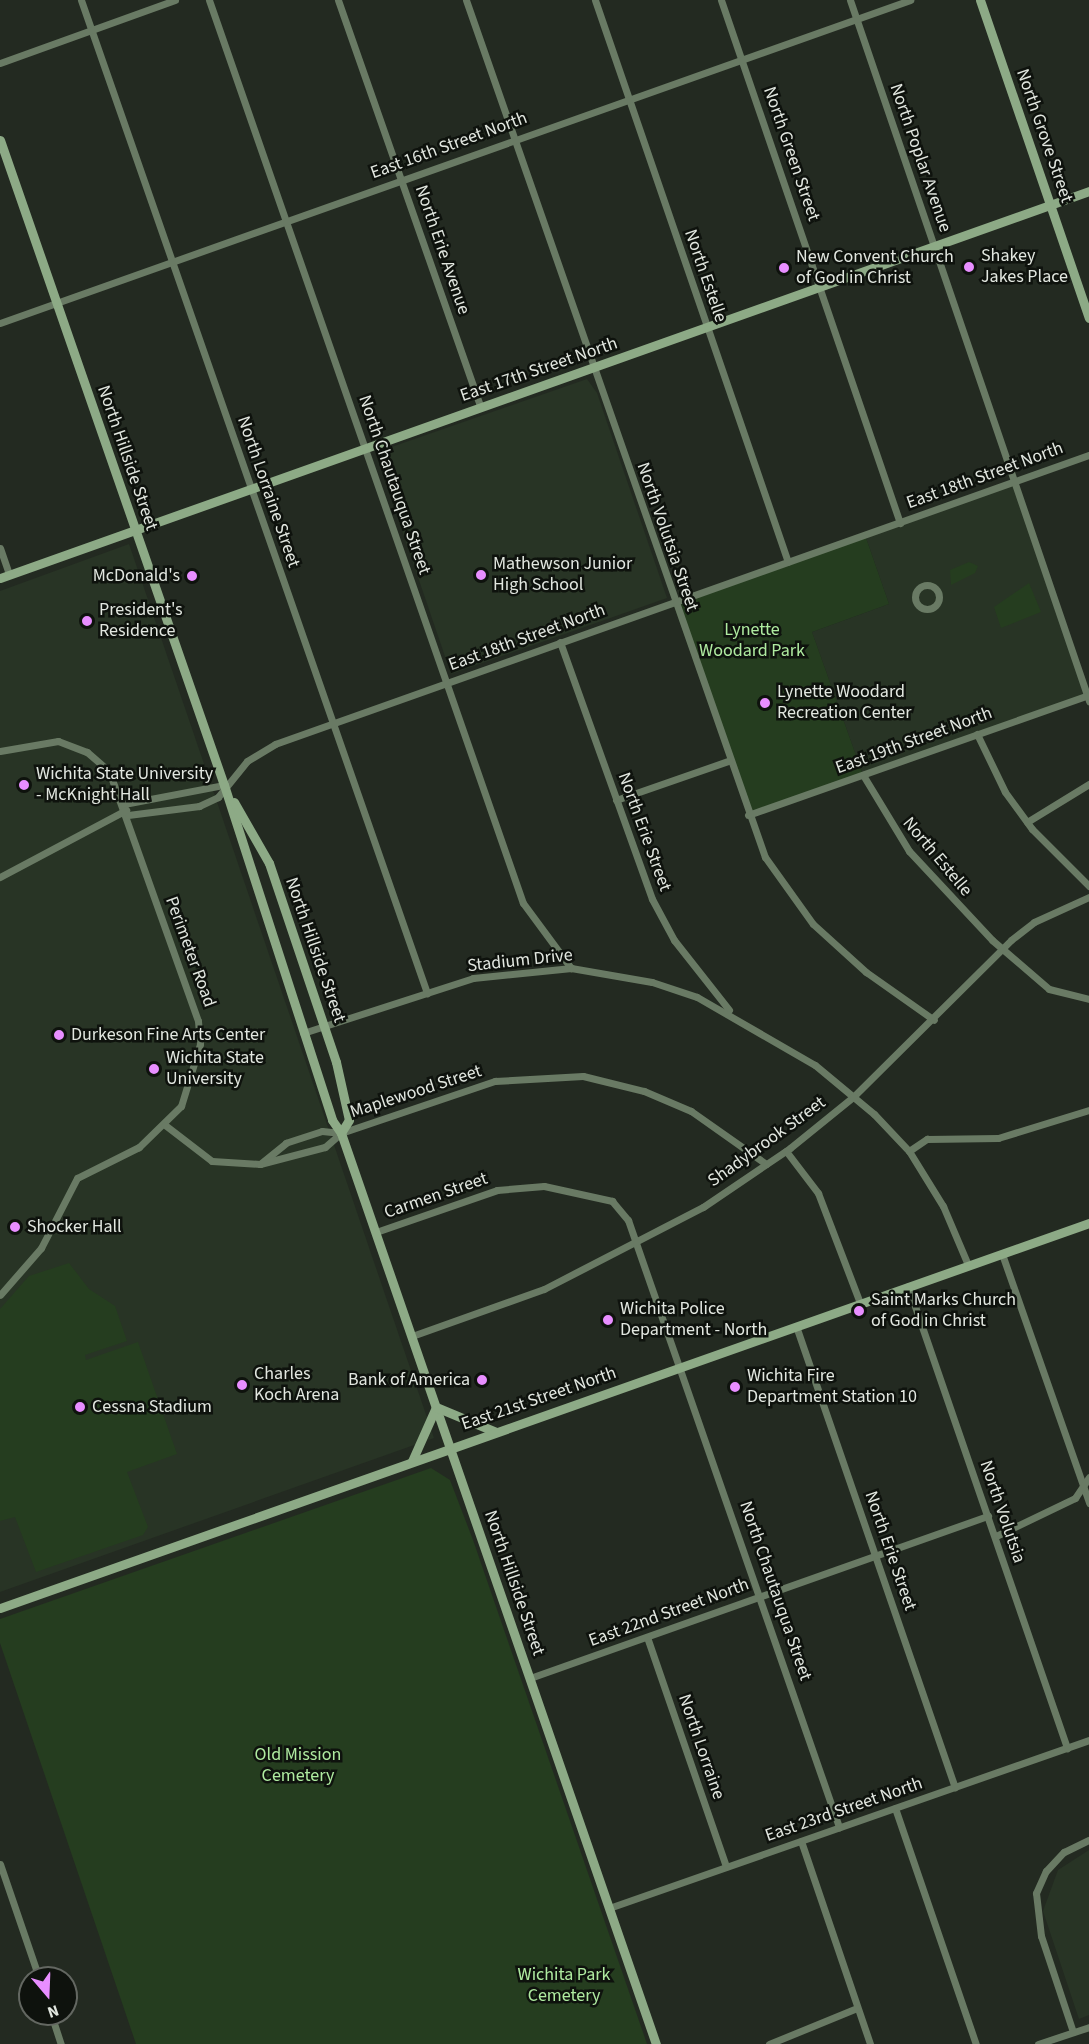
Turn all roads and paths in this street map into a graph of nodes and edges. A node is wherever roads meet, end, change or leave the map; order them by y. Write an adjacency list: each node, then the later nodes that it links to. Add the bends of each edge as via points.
1 (81, 0): 12 (street, North Lorraine Street)
2 (175, 0): 12 (street)
3 (209, 0): 21 (street, North Chautauqua Street)
4 (338, 0): 18 (street, North Erie Avenue)
5 (466, 0): 16 (street, North Volutsia Street)
6 (595, 0): 15 (street, North Estelle)
7 (721, 0): 13 (street, North Green Street)
8 (850, 0): 11 (street, North Poplar Avenue)
9 (910, 0): 11 (street, East 16th Street North)
10 (980, 0): 20 (main road, North Grove Street)
11 (857, 19): 13 (street, East 16th Street North); 22 (street, North Poplar Avenue)
12 (92, 30): 14 (street); 23 (street, North Lorraine Street)
13 (741, 59): 15 (street, East 16th Street North); 24 (street, North Green Street)
14 (0, 63)
15 (629, 98): 16 (street, East 16th Street North); 28 (street, North Estelle)
16 (513, 139): 18 (street, East 16th Street North); 29 (street, North Volutsia Street)
17 (0, 140): 25 (main road, North Hillside Street)
18 (402, 179): 21 (street, East 16th Street North); 30 (street, North Erie Avenue)
19 (1089, 191): 20 (main road, East 17th Street North)
20 (1050, 205): 22 (main road, East 17th Street North); 26 (main road, North Grove Street)
21 (287, 220): 23 (street, East 16th Street North); 31 (street, North Chautauqua Street)
22 (936, 248): 24 (main road, East 17th Street North); 33 (street, North Poplar Avenue)
23 (172, 261): 25 (street, East 16th Street North); 34 (street, North Lorraine Street)
24 (821, 288): 28 (main road, East 17th Street North); 35 (street, North Green Street)
25 (57, 302): 27 (street, East 16th Street North); 36 (main road, North Hillside Street)
26 (1089, 318)
27 (0, 323)
28 (707, 329): 29 (main road, East 17th Street North); 38 (street, North Estelle)
29 (593, 369): 30 (main road, East 17th Street North); 40 (street, North Volutsia Street)
30 (481, 408): 31 (main road, East 17th Street North)
31 (365, 449): 34 (main road, East 17th Street North); 42 (street, North Chautauqua Street)
32 (1089, 455): 33 (street, East 18th Street North)
33 (1014, 482): 35 (street, East 18th Street North); 43 (street, North Poplar Avenue)
34 (251, 489): 36 (main road, East 17th Street North); 44 (street, North Lorraine Street)
35 (900, 523): 38 (street, East 18th Street North)
36 (134, 530): 39 (main road, East 17th Street North); 50 (main road, North Hillside Street)
37 (0, 548): 39 (street)
38 (788, 562): 40 (street, East 18th Street North)
39 (5, 576)
40 (673, 603): 41 (street, East 18th Street North); 47 (street, North Volutsia Street)
41 (560, 642): 42 (street, East 18th Street North); 51 (street, North Erie Street)
42 (446, 683): 44 (street, East 18th Street North); 59 (street, North Chautauqua Street, via 524,903)
43 (1088, 697): 45 (street, East 19th Street North)
44 (333, 723): 50 (street, East 18th Street North, via 275,744 247,761); 60 (street, North Lorraine Street)
45 (977, 734): 48 (street, East 19th Street North); 54 (street, via 1005,792)
46 (0, 751): 52 (street, Perimeter Road, via 58,741 87,752 109,771)
47 (728, 761): 51 (street); 53 (street, North Volutsia Street)
48 (864, 775): 53 (street, East 19th Street North); 58 (street, North Estelle, via 909,851)
49 (1089, 784): 54 (street)
50 (224, 785): 52 (street); 52 (street, East 18th Street North, via 218,796 199,806); 64 (main road, North Hillside Street, via 269,863); 65 (main road, North Hillside Street)
51 (616, 800): 62 (street, North Erie Street, via 657,910 702,979)
52 (126, 810): 55 (street, via 63,848 14,867); 68 (street, Perimeter Road, via 198,1021 197,1065 181,1106)
53 (748, 815): 63 (street, North Volutsia Street, via 780,885 813,924 866,972)
54 (1027, 822): 56 (street)
55 (0, 877)
56 (1089, 886)
57 (1089, 897): 58 (street, Shadybrook Street, via 1034,922)
58 (1002, 949): 61 (street, North Estelle, via 1049,989); 63 (street, Shadybrook Street)
59 (571, 968): 60 (street, Stadium Drive, via 473,978); 62 (street, Stadium Drive, via 652,982)
60 (427, 993): 64 (street, Stadium Drive)
61 (1089, 999)
62 (733, 1013): 66 (street, Stadium Drive)
63 (934, 1020): 66 (street, Shadybrook Street)
64 (325, 1028): 65 (street, Stadium Drive); 69 (main road, North Hillside Street, via 349,1120)
65 (303, 1033): 69 (main road, North Hillside Street, via 332,1120)
66 (853, 1097): 70 (street, Shadybrook Street); 71 (street, Stadium Drive)
67 (1089, 1110): 71 (street, via 998,1138 927,1138)
68 (165, 1125): 72 (street, via 212,1161); 80 (street, Perimeter Road, via 139,1147 77,1178 41,1248)
69 (341, 1132): 72 (street, via 325,1147); 72 (street, via 322,1131 286,1143); 73 (street, Maplewood Street, via 495,1081 583,1076 644,1091 691,1111); 75 (main road, North Hillside Street)
70 (786, 1151): 73 (street, Shadybrook Street); 81 (street, via 818,1193)
71 (909, 1151): 78 (street, via 943,1206)
72 (260, 1164)
73 (766, 1164): 76 (street, Shadybrook Street)
74 (1089, 1223): 77 (main road, East 21st Street North)
75 (376, 1232): 76 (street, Carmen Street, via 497,1190 544,1186 612,1201); 83 (main road, North Hillside Street)
76 (638, 1243): 83 (street, Shadybrook Street, via 544,1289); 84 (street, Carmen Street)
77 (1002, 1254): 78 (main road, East 21st Street North); 90 (street)
78 (968, 1265): 79 (main road, East 21st Street North)
79 (908, 1286): 81 (main road, East 21st Street North); 92 (street, North Volutsia)
80 (0, 1295)
81 (860, 1303): 82 (main road, East 21st Street North)
82 (796, 1326): 84 (main road, East 21st Street North); 94 (street, North Erie Street)
83 (412, 1336): 85 (main road, North Hillside Street)
84 (683, 1365): 86 (main road, East 21st Street North); 95 (street, North Chautauqua Street)
85 (436, 1407): 86 (main road); 87 (main road, North Hillside Street); 88 (main road)
86 (497, 1432): 87 (main road, East 21st Street North)
87 (450, 1448): 88 (main road, East 21st Street North); 98 (main road, North Hillside Street)
88 (412, 1461): 96 (main road, East 21st Street North)
89 (1089, 1477): 90 (street)
90 (1083, 1486): 91 (street); 93 (street, via 1075,1498)
91 (1089, 1503)
92 (988, 1515): 93 (street, North Volutsia); 94 (street, East 22nd Street North)
93 (996, 1536): 100 (street, North Volutsia)
94 (876, 1556): 95 (street, East 22nd Street North); 101 (street, North Erie Street)
95 (761, 1596): 97 (street, East 22nd Street North); 103 (street, North Chautauqua Street)
96 (0, 1608)
97 (647, 1637): 98 (street, East 22nd Street North); 107 (street, North Lorraine)
98 (530, 1678): 108 (main road, North Hillside Street)
99 (1089, 1740): 100 (street, East 23rd Street North)
100 (1067, 1748): 101 (street, East 23rd Street North)
101 (955, 1787): 102 (street, East 23rd Street North)
102 (895, 1808): 103 (street, East 23rd Street North); 118 (street)
103 (839, 1827): 105 (street, East 23rd Street North)
104 (1089, 1840): 113 (street, via 1064,1852 1046,1871 1036,1893 1041,1936)
105 (801, 1841): 107 (street, East 23rd Street North); 110 (street)
106 (0, 1864): 109 (street)
107 (726, 1867): 108 (street, East 23rd Street North)
108 (609, 1908): 116 (main road, North Hillside Street)
109 (35, 1966)
110 (857, 2008): 114 (street); 117 (street)
111 (55, 2026): 115 (street)
112 (1089, 2027): 113 (street)
113 (1073, 2032): 119 (street)
114 (769, 2042)
115 (61, 2044)
116 (656, 2044)
117 (870, 2044)
118 (976, 2044)
119 (1038, 2044)

